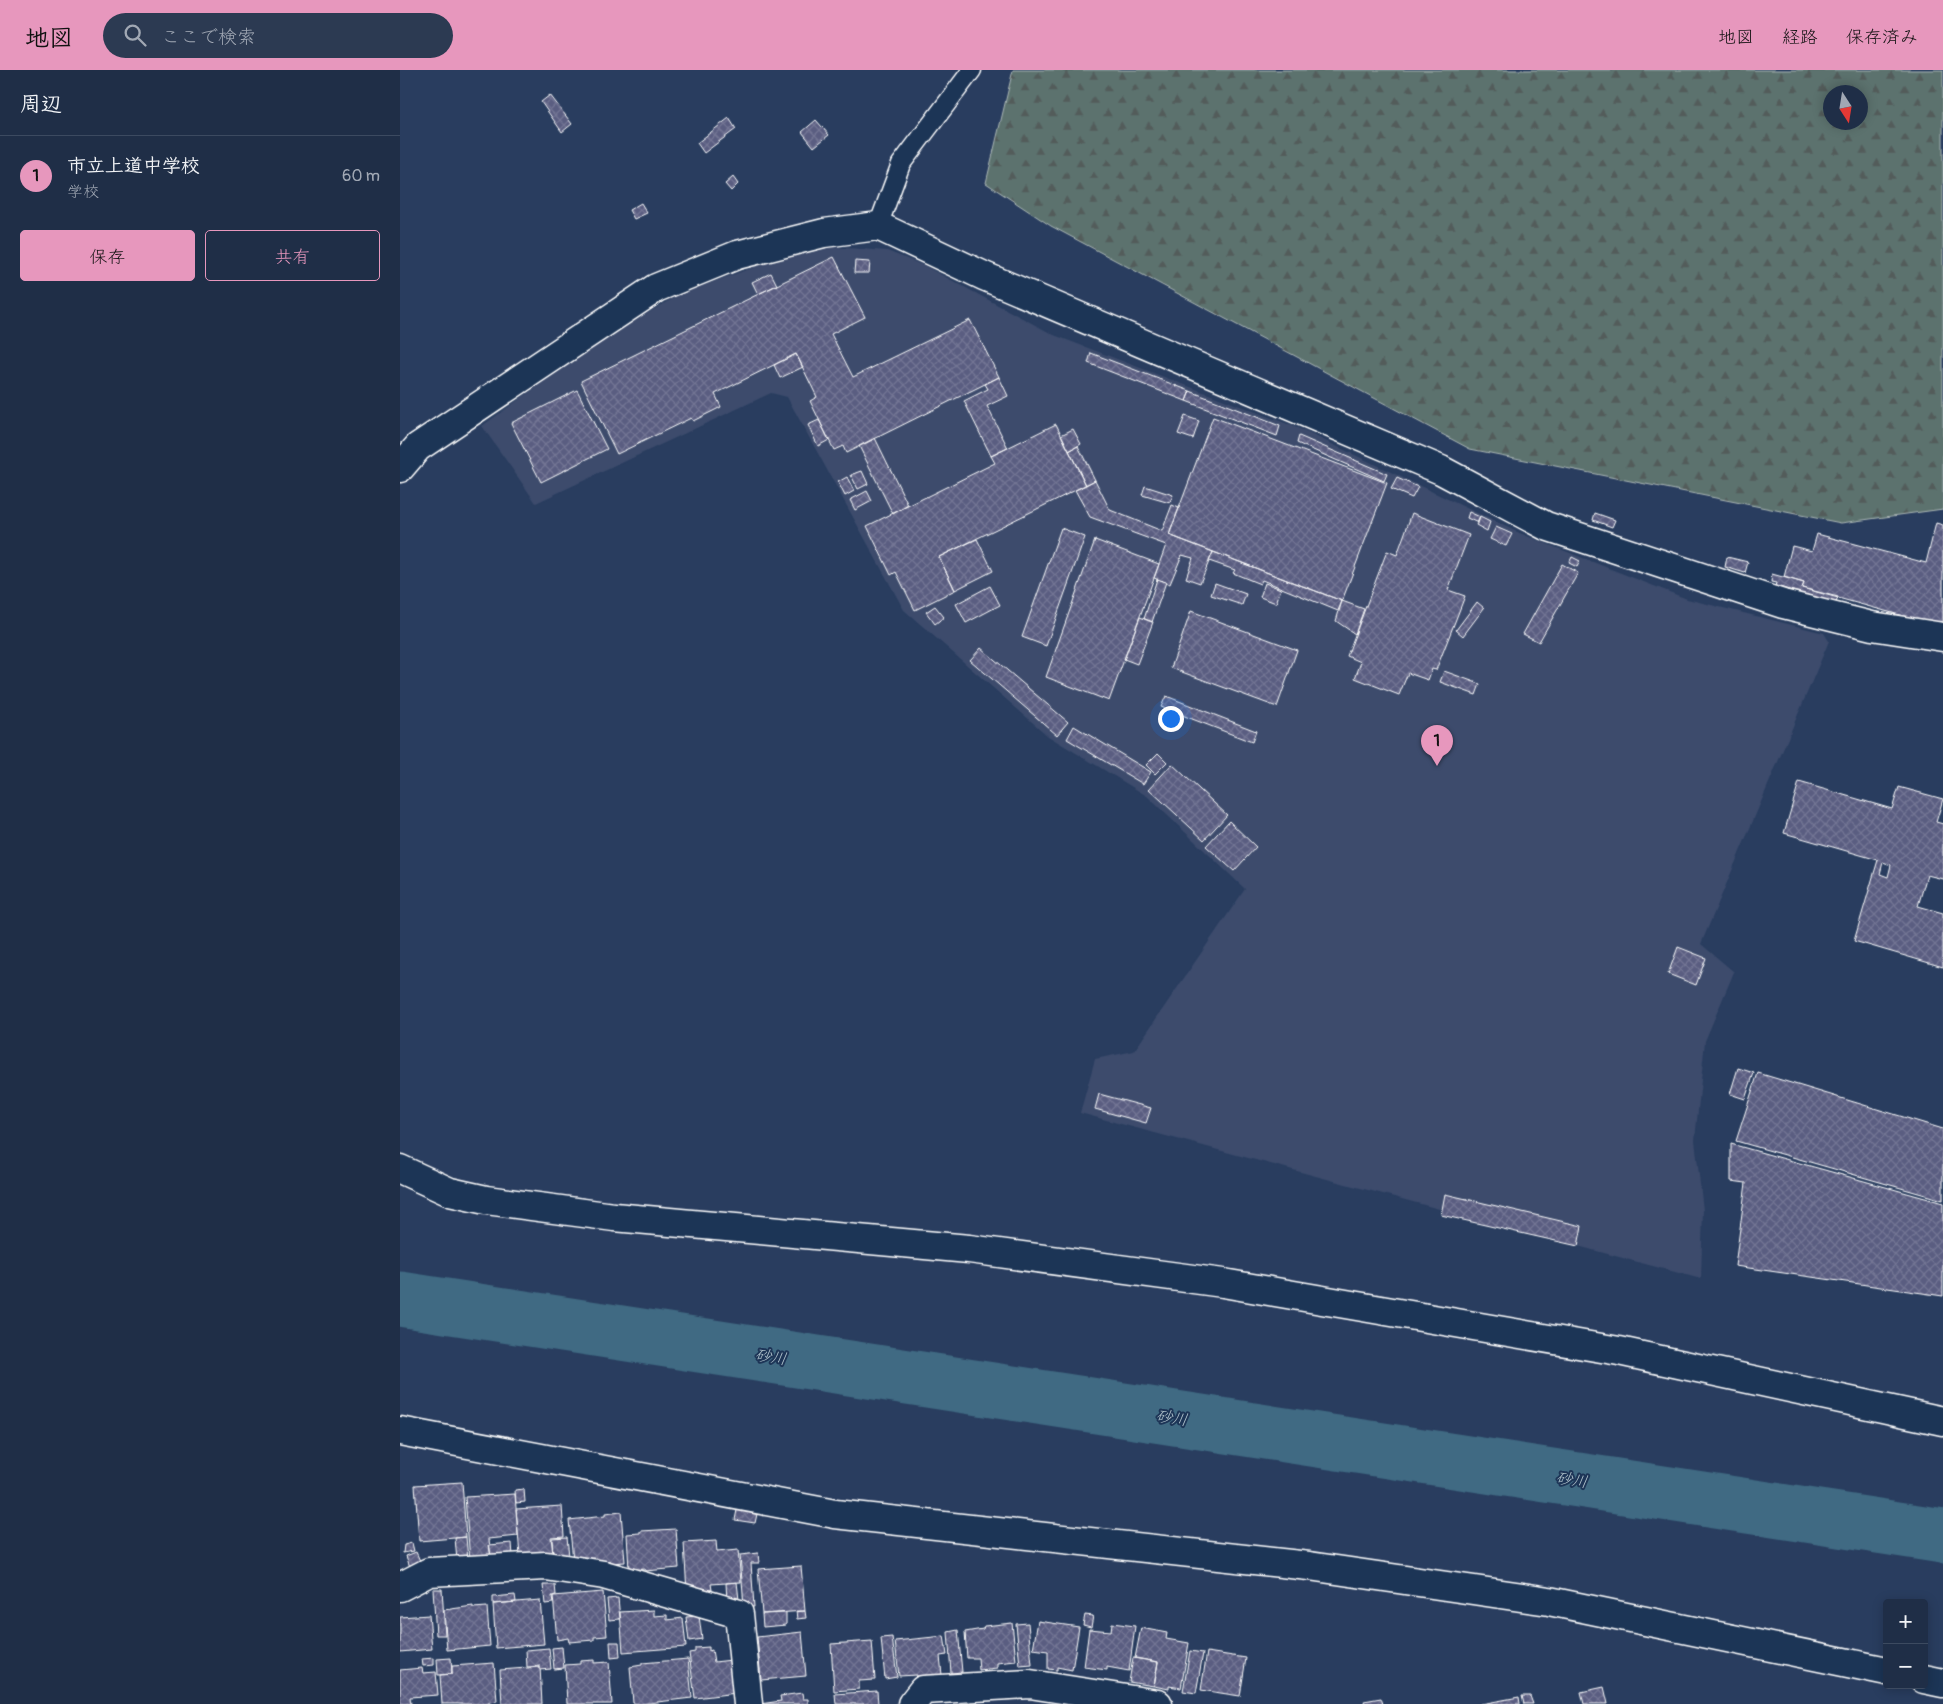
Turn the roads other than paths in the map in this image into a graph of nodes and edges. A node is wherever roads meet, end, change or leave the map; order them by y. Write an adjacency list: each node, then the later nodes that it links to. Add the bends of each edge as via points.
1 (972, 70): 2 (lane, via 901,164)
2 (878, 226): 3 (street, via 824,233 738,255 656,288 418,447); 4 (street, via 984,276 1441,470 1546,526 1783,604 1872,626)
3 (400, 468)
4 (1943, 637)
5 (400, 1169): 6 (street, via 450,1192 486,1200 614,1217 969,1249 1223,1283 1619,1351)
6 (1943, 1421)
7 (400, 1431): 9 (street, via 835,1514 1309,1566 1550,1601)
8 (400, 1587): 12 (street, via 429,1572 546,1566 604,1575 739,1614)
9 (1883, 1670)
10 (1928, 1680): 11 (street)
11 (1943, 1683)
12 (748, 1704)
13 (912, 1704): 14 (street, via 923,1690 1030,1684)
14 (1158, 1704)

